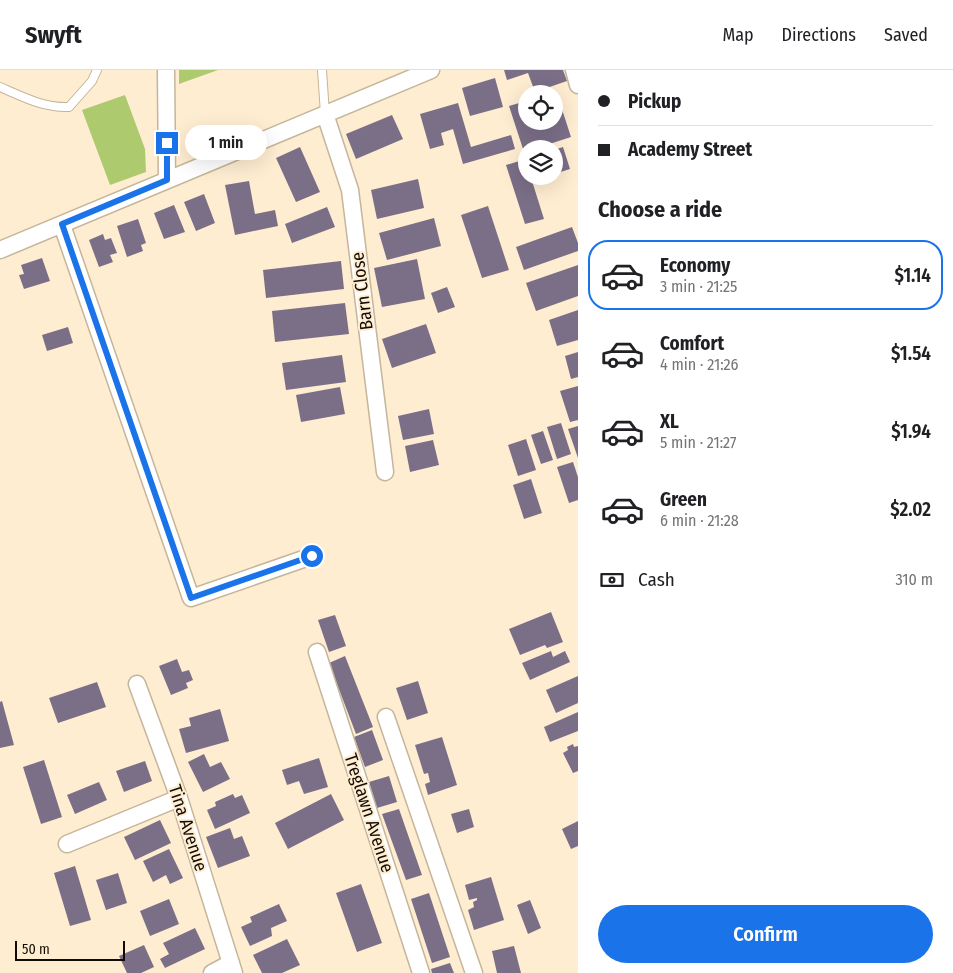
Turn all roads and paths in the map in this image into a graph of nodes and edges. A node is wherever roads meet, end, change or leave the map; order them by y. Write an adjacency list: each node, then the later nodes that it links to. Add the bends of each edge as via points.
1 (97, 70): 7 (lane, via 92,81 69,107 34,102)
2 (166, 70): 9 (street)
3 (322, 70): 8 (lane)
4 (431, 70): 8 (street)
5 (574, 70): 6 (street)
6 (578, 85)
7 (0, 87)
8 (325, 114): 9 (street); 12 (street, Barn Close, via 350,190)
9 (167, 180): 10 (street)
10 (62, 224): 11 (street); 13 (street, via 191,598)
11 (0, 250)
12 (384, 472)
13 (312, 556)
14 (317, 652): 21 (street, Treglawn Avenue)
15 (137, 684): 17 (street, Tina Avenue)
16 (386, 717): 22 (street)
17 (179, 798): 18 (street); 19 (street, Tina Avenue)
18 (67, 844)
19 (232, 968): 20 (street)
20 (212, 973)
21 (421, 973)
22 (474, 973)

